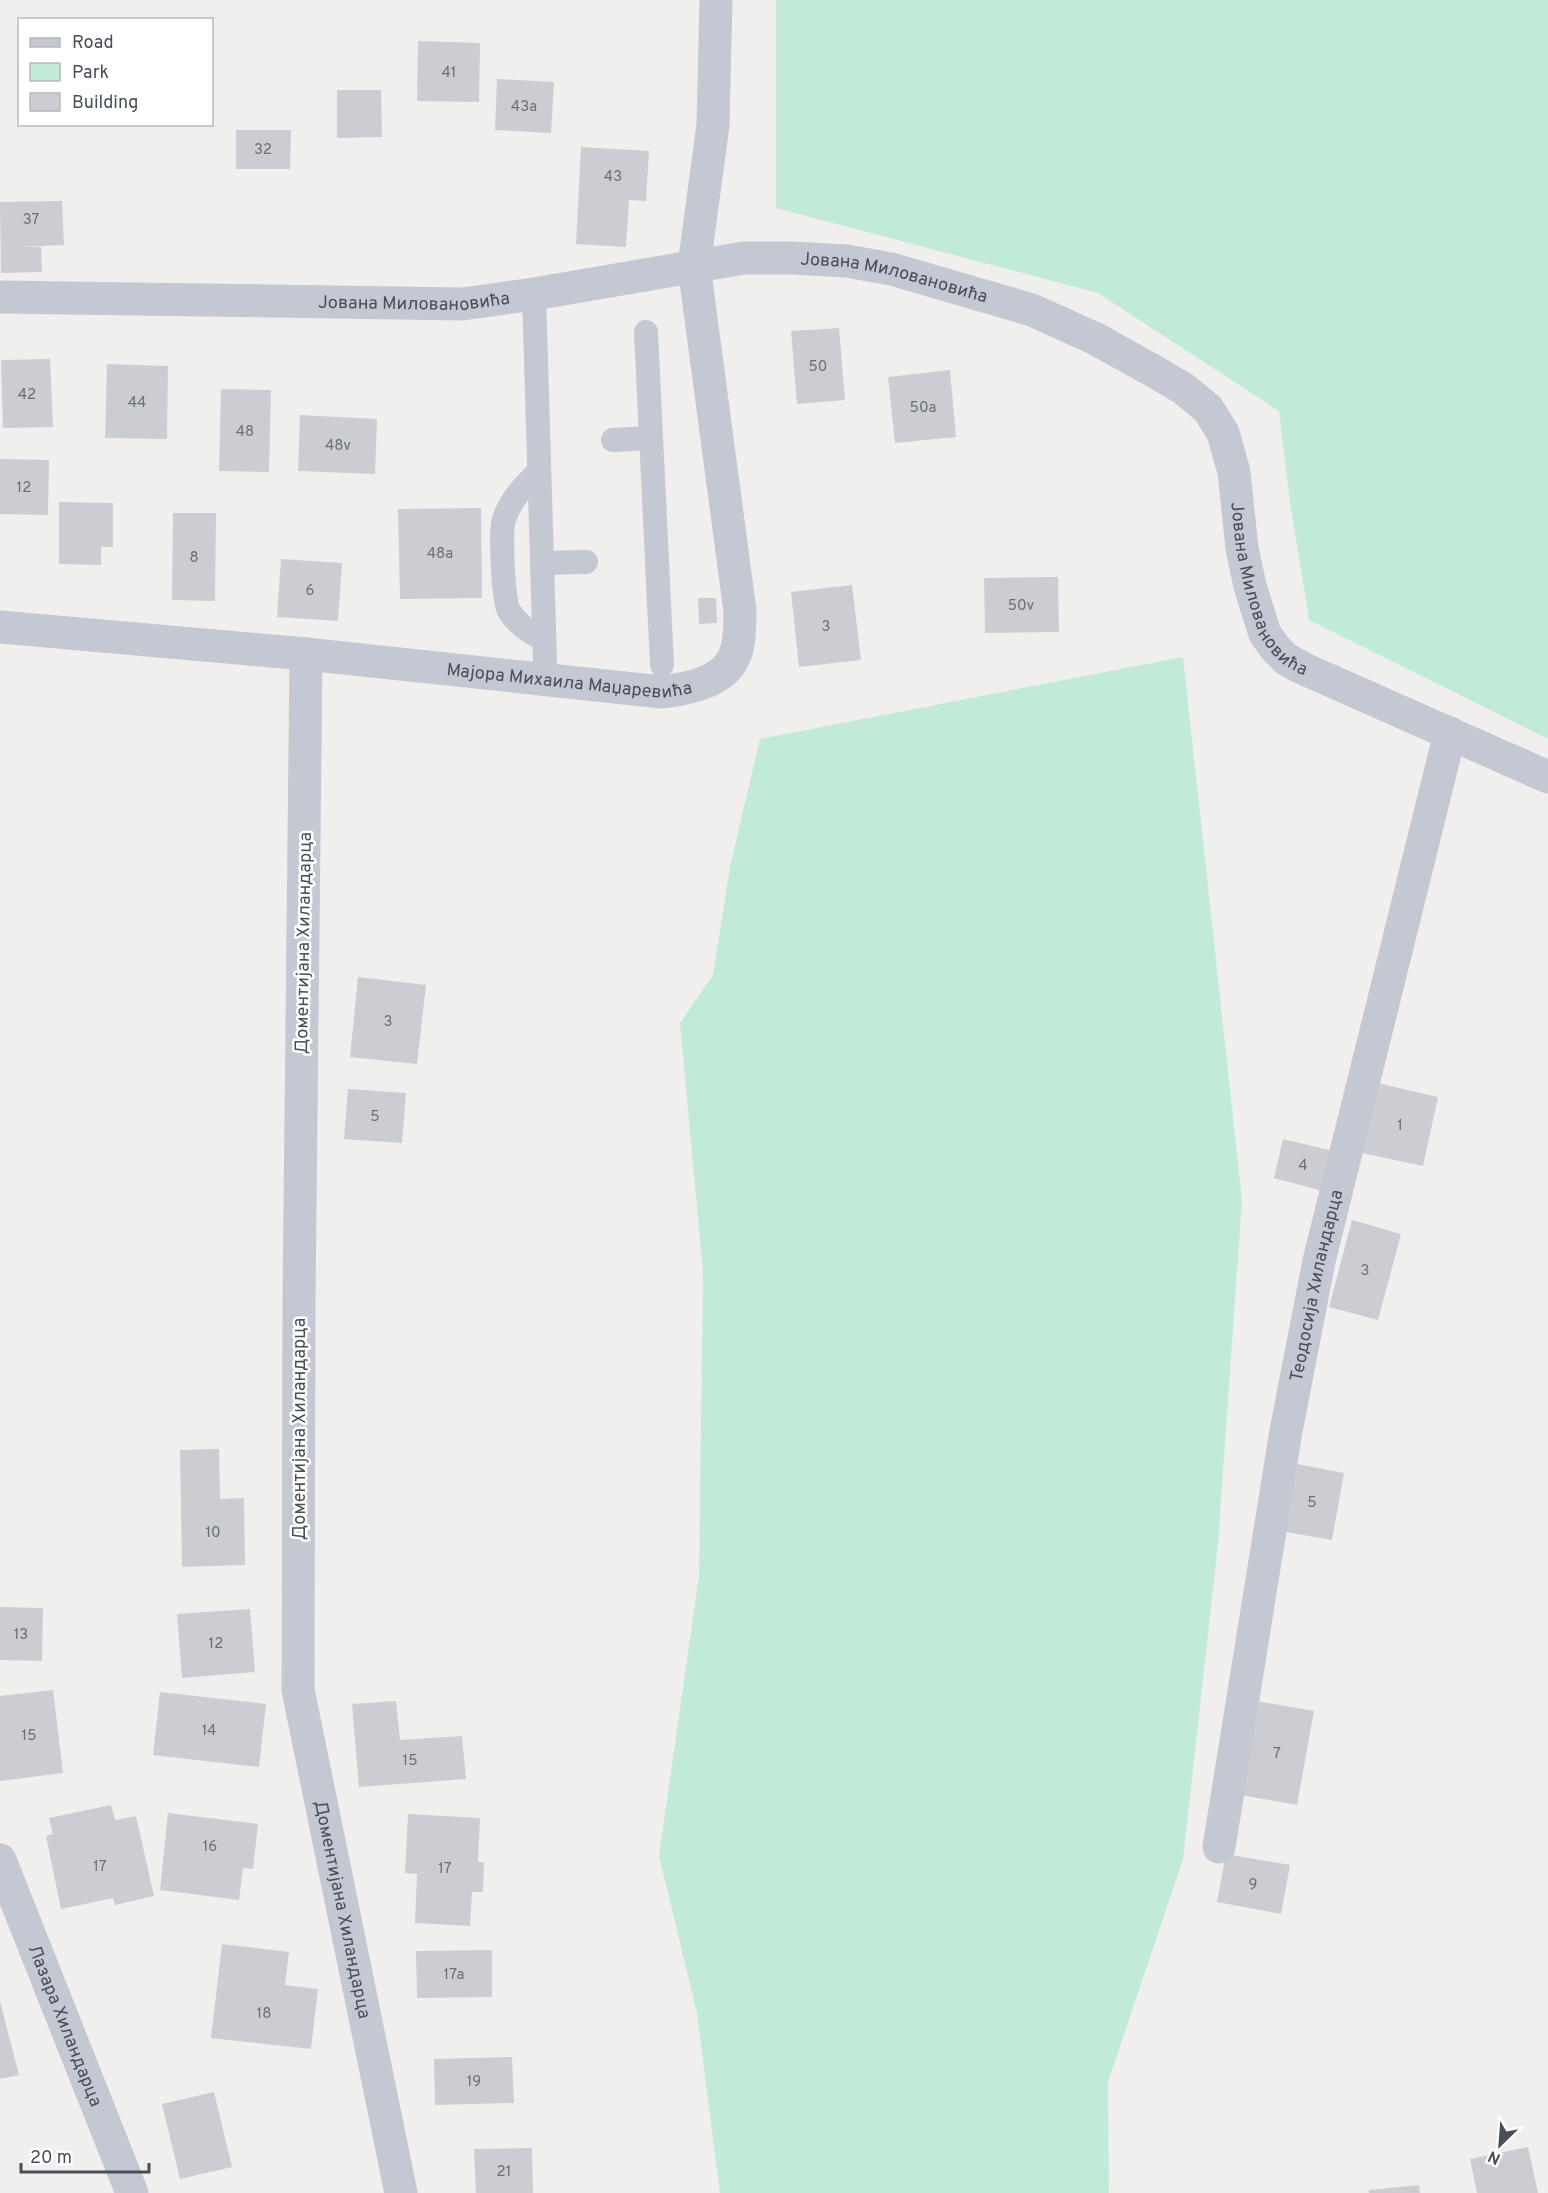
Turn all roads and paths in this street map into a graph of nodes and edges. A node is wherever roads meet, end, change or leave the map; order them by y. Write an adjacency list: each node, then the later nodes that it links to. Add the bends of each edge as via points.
1 (716, 0): 2 (street, Мајора Михаила Маџаревића, via 713,125)
2 (694, 266): 3 (street, Јована Миловановића); 12 (street, Мајора Михаила Маџаревића, via 740,611 738,646 729,667 711,681 662,692); 14 (street, Јована Миловановића, via 744,258 792,258 847,261 891,269 1032,310 1096,339 1184,389 1208,409 1223,433 1234,472 1250,586 1265,634 1276,649 1302,668)
3 (534, 294): 4 (street, Јована Миловановића, via 462,304); 8 (lane)
4 (0, 297)
5 (646, 332): 6 (lane)
6 (651, 438): 7 (lane); 13 (lane)
7 (613, 440)
8 (539, 471): 10 (lane); 10 (lane, via 517,492 503,521 502,563 507,609 544,650)
9 (586, 562): 10 (lane)
10 (542, 563)
11 (0, 627): 12 (street, Мајора Михаила Маџаревића)
12 (306, 654): 19 (street, Доментијана Хиландарца, via 298,1690)
13 (662, 664)
14 (1450, 733): 15 (street, Јована Миловановића); 16 (street, Теодосија Хиландарца, via 1319,1261 1286,1431)
15 (1548, 777)
16 (1219, 1847)
17 (0, 1860): 18 (street, Лазара Хиландарца)
18 (132, 2193)
19 (401, 2193)

